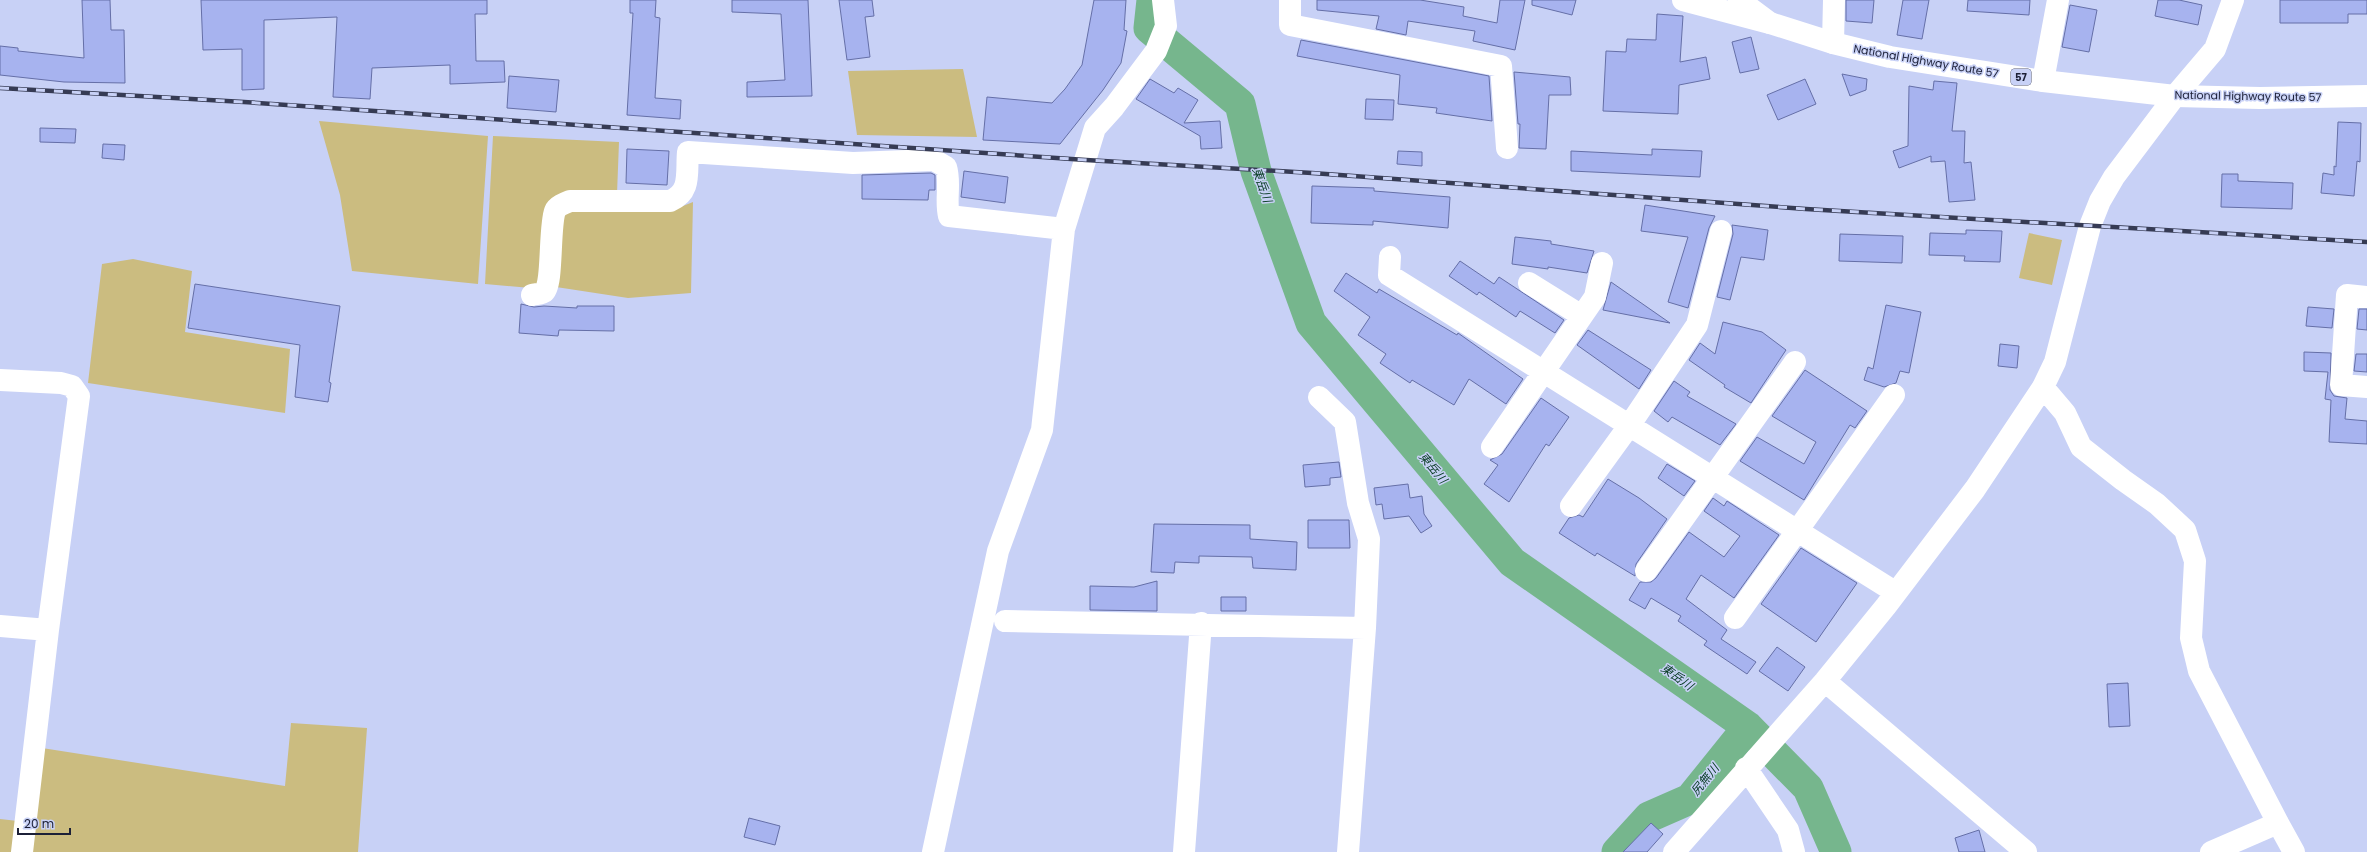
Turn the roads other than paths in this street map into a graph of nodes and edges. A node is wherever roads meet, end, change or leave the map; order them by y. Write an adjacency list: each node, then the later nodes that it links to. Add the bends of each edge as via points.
1 (1163, 0): 14 (main road, via 1166,26 1156,50 1114,107 1095,128)
2 (1290, 0): 13 (main road, via 1290,25 1501,66)
3 (1683, 0): 8 (main road, National Highway Route 57 / 57)
4 (1739, 0): 8 (main road)
5 (1834, 0): 9 (main road)
6 (2058, 0): 10 (main road)
7 (2233, 0): 11 (main road, via 2215,49)
8 (1770, 22): 9 (main road, National Highway Route 57 / 57)
9 (1833, 43): 10 (main road, National Highway Route 57 / 57, via 1945,67)
10 (2043, 80): 11 (main road, National Highway Route 57 / 57)
11 (2175, 96): 12 (main road, National Highway Route 57 / 57); 25 (main road, via 2114,177 2100,201 2090,226 2055,362)
12 (2367, 96)
13 (1507, 148)
14 (1064, 228): 19 (main road, via 950,216 949,176 946,167 934,160 853,163 688,152 685,189 680,196 670,200 570,200 561,205 555,211 548,287 544,292); 46 (main road, via 1042,430 998,551)
15 (1721, 231): 29 (main road, via 1697,325)
16 (1390, 257): 23 (main road, via 1389,275)
17 (1602, 263): 21 (main road, via 1595,297)
18 (1529, 283): 21 (main road)
19 (532, 295)
20 (2367, 297): 26 (main road, via 2347,295 2341,385)
21 (1582, 316): 23 (main road)
22 (1795, 362): 31 (main road)
23 (1544, 372): 29 (main road); 30 (main road)
24 (0, 380): 41 (main road, via 61,383 72,386 79,396)
25 (2043, 387): 35 (main road, via 1975,489); 44 (main road, via 2065,413 2081,447 2157,504 2185,530 2195,561 2191,638 2199,671)
26 (2367, 387)
27 (1894, 395): 33 (main road)
28 (1319, 397): 40 (main road, via 1345,422 1358,503 1369,539)
29 (1629, 426): 31 (main road); 32 (main road)
30 (1492, 447)
31 (1714, 479): 33 (main road); 34 (main road)
32 (1571, 506)
33 (1798, 531): 35 (main road); 36 (main road)
34 (1646, 571)
35 (1895, 592): 42 (main road)
36 (1735, 618)
37 (1005, 621): 38 (main road)
38 (1201, 623): 40 (main road); 47 (main road)
39 (0, 626): 41 (main road)
40 (1364, 628): 48 (main road)
41 (48, 630): 45 (main road)
42 (1825, 681): 43 (main road); 51 (main road)
43 (1750, 764): 49 (main road); 50 (main road, via 1788,830)
44 (2278, 823): 52 (main road); 53 (main road)
45 (22, 852)
46 (933, 852)
47 (1184, 852)
48 (1348, 852)
49 (1674, 852)
50 (1794, 852)
51 (2026, 852)
52 (2211, 852)
53 (2294, 852)

